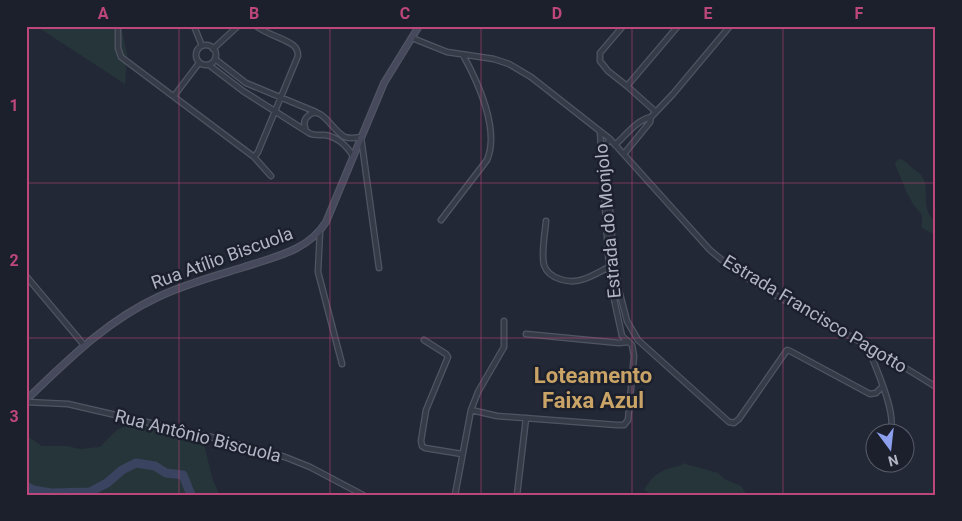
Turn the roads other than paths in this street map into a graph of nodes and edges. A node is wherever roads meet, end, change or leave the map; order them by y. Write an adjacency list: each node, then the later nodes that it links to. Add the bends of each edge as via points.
1 (118, 26): 17 (street, via 121,57)
2 (194, 26): 10 (street)
3 (238, 26): 11 (street)
4 (256, 26): 18 (street, via 266,34 293,44 297,50 298,56)
5 (419, 26): 9 (street, Rua Atílio Biscuola)
6 (623, 26): 16 (street, via 600,53 600,61)
7 (678, 26): 16 (street)
8 (730, 26): 20 (street)
9 (412, 38): 12 (street, Estrada Francisco Pagotto); 25 (street, Rua Atílio Biscuola, via 384,83)
10 (202, 46): 11 (street); 14 (street, via 196,54)
11 (213, 48): 13 (street)
12 (463, 55): 24 (street, Estrada Francisco Pagotto, via 508,64 531,77); 32 (street, via 479,89 490,125 491,152)
13 (215, 58): 15 (street); 18 (street, via 246,83)
14 (199, 63): 15 (street); 17 (street)
15 (209, 65): 19 (street)
16 (627, 86): 20 (street)
17 (174, 96): 30 (street)
18 (280, 97): 19 (street); 21 (street)
19 (274, 111): 23 (street); 30 (street)
20 (656, 112): 22 (street)
21 (320, 113): 23 (street, via 308,115 304,124); 25 (street, via 337,132 346,137)
22 (651, 116): 27 (street, via 644,118); 28 (street, via 650,122)
23 (306, 130): 29 (street, via 310,134 333,138 347,147)
24 (600, 132): 26 (street, Estrada Francisco Pagotto); 35 (street, Estrada do Monjolo)
25 (361, 137): 29 (street, Rua Atílio Biscuola); 36 (street)
26 (610, 139): 27 (street, Estrada Francisco Pagotto); 47 (street, via 605,146 613,248 627,321 638,340 685,384 734,423 787,350 870,394)
27 (615, 144): 28 (street, Estrada Francisco Pagotto)
28 (624, 154): 44 (street, Estrada Francisco Pagotto, via 720,259 774,294)
29 (353, 156): 34 (street, Rua Atílio Biscuola)
30 (254, 157): 31 (street)
31 (271, 176)
32 (441, 220)
33 (546, 221): 35 (street, via 543,259 551,275 575,281)
34 (320, 231): 43 (street, Rua Atílio Biscuola, via 302,246 280,255 158,296 112,323); 45 (street, via 318,272)
35 (609, 267): 40 (street, Estrada do Monjolo)
36 (378, 268)
37 (26, 276): 43 (street)
38 (504, 321): 49 (street, via 504,347)
39 (526, 334): 42 (street)
40 (625, 339): 42 (street); 42 (street); 50 (street, Estrada do Monjolo, via 632,345 634,356 626,423)
41 (424, 340): 52 (street, via 446,354 447,360 426,410 422,446)
42 (615, 341)
43 (84, 345): 48 (street, Rua Atílio Biscuola)
44 (867, 345): 46 (street, Estrada Francisco Pagotto); 47 (street)
45 (342, 364)
46 (936, 386)
47 (882, 388): 51 (street)
48 (26, 401): 53 (street, Rua Antônio Biscuola, via 68,404 285,457)
49 (471, 410): 50 (street); 52 (street)
50 (526, 418): 55 (street)
51 (892, 424)
52 (462, 454): 54 (street)
53 (363, 495)
54 (455, 495)
55 (517, 495)

